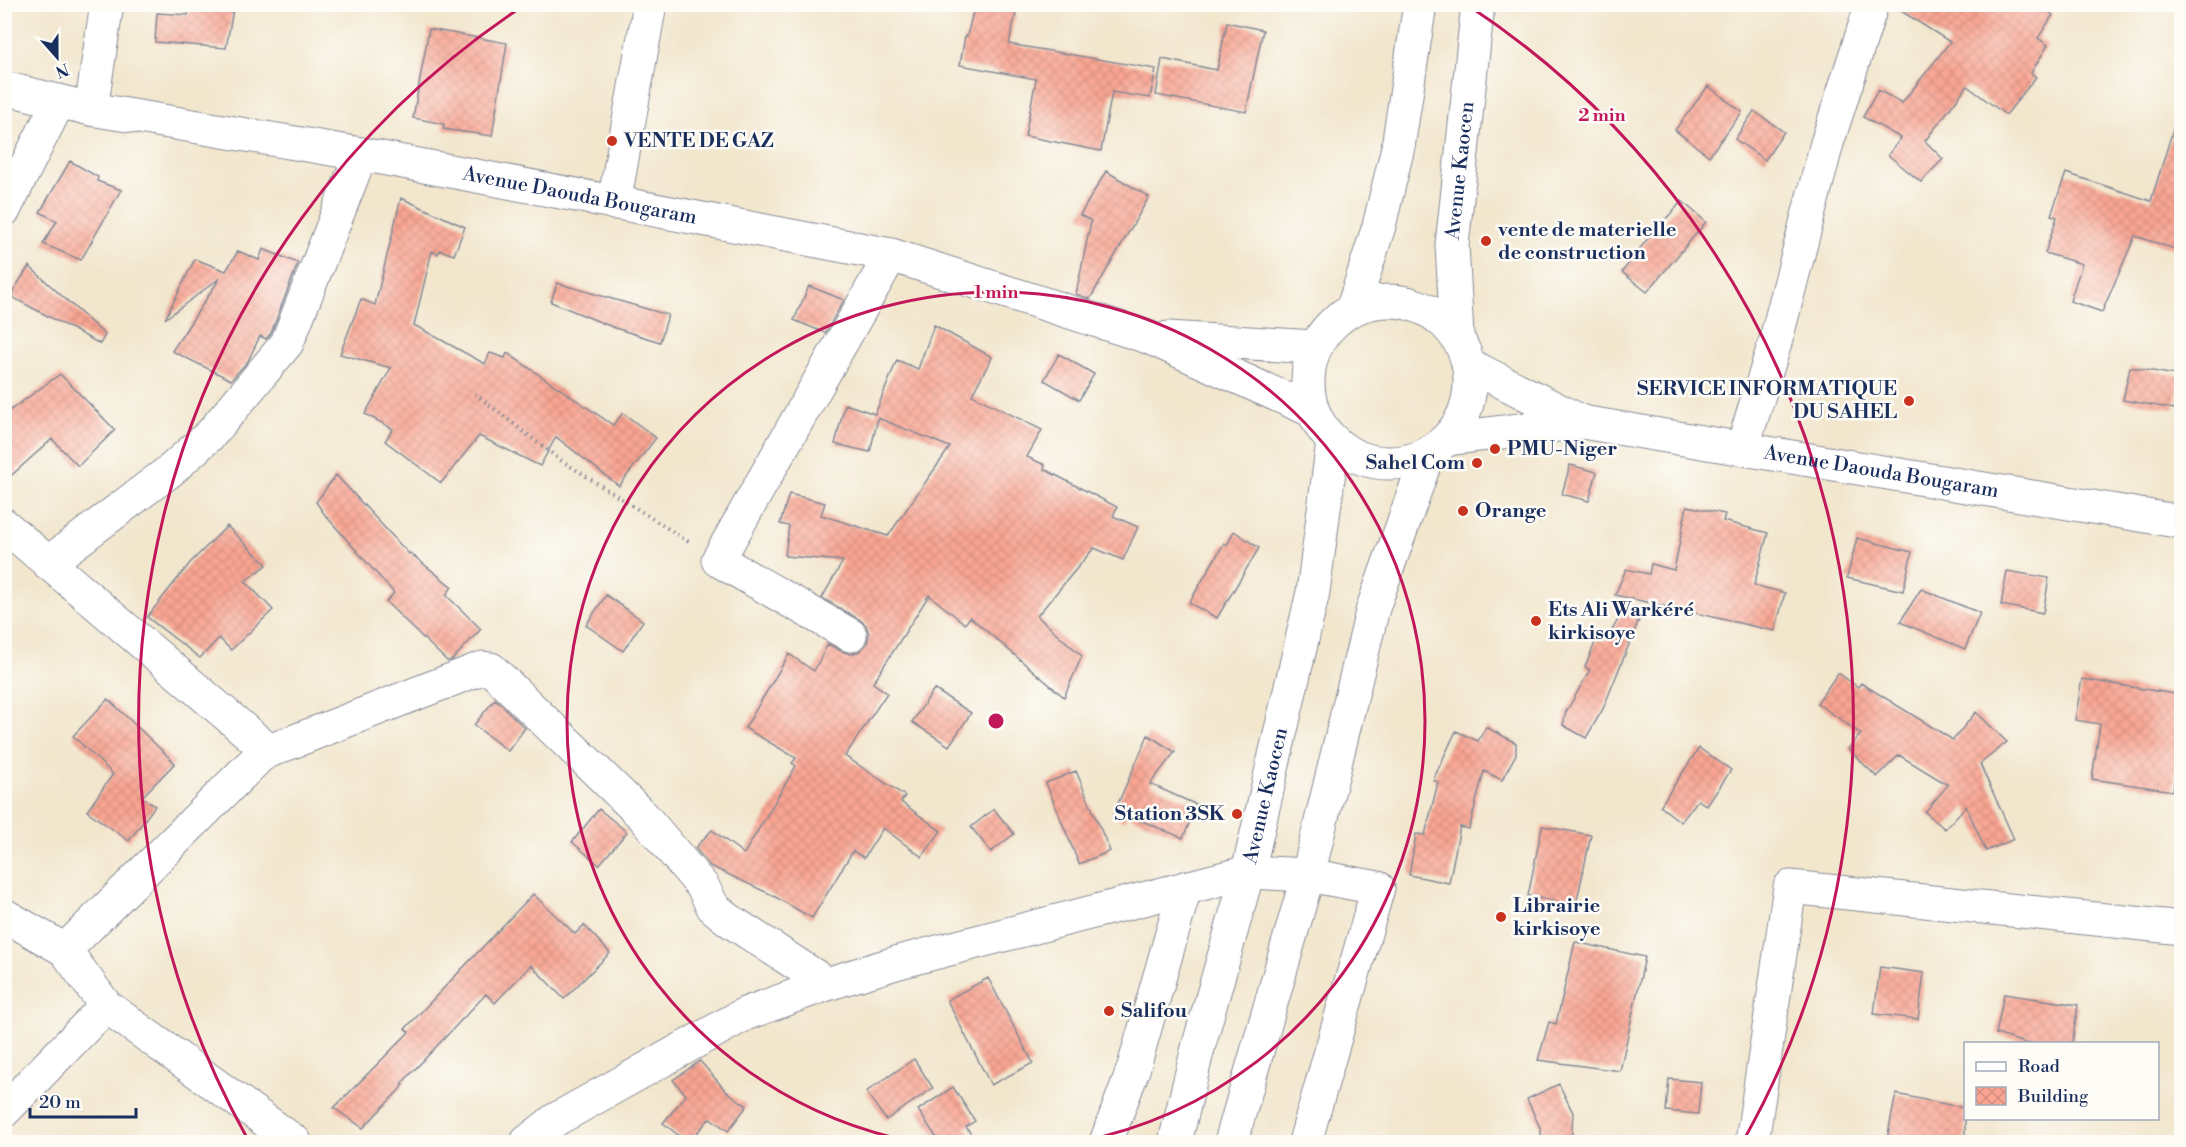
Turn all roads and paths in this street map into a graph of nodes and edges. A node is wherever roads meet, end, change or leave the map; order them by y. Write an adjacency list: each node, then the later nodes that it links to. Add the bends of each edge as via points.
1 (107, 4): 8 (main road)
2 (650, 4): 10 (main road)
3 (1420, 4): 13 (main road, via 1398,147)
4 (1479, 4): 16 (main road, Avenue Kaocen, via 1452,245)
5 (1872, 4): 22 (main road, via 1827,142 1775,343)
6 (4, 88): 7 (main road, Avenue Daouda Bougaram)
7 (59, 101): 8 (main road, Avenue Daouda Bougaram); 11 (main road)
8 (91, 109): 9 (main road, Avenue Daouda Bougaram)
9 (361, 154): 10 (main road, Avenue Daouda Bougaram); 26 (main road, via 287,343 211,434 171,470)
10 (614, 203): 12 (main road, Avenue Daouda Bougaram)
11 (4, 210)
12 (891, 255): 14 (main road, Avenue Daouda Bougaram); 25 (main road)
13 (1353, 308): 15 (main road, via 1331,324); 16 (main road, via 1382,300 1410,303 1437,315)
14 (1148, 337): 15 (main road, Avenue Daouda Bougaram); 18 (main road, Avenue Daouda Bougaram)
15 (1314, 347): 18 (main road, via 1307,372)
16 (1463, 351): 19 (main road, Avenue Daouda Bougaram); 21 (main road, via 1471,391 1463,417)
17 (475, 394): 25 (path, via 559,459)
18 (1313, 411): 20 (main road)
19 (1582, 422): 21 (main road, Avenue Daouda Bougaram); 22 (main road, Avenue Daouda Bougaram)
20 (1333, 442): 21 (main road, via 1354,456 1378,464 1404,462); 29 (main road, Avenue Kaocen, via 1313,592)
21 (1438, 446): 30 (main road, via 1373,608)
22 (1742, 449): 23 (main road, Avenue Daouda Bougaram)
23 (2181, 522)
24 (4, 525): 26 (main road)
25 (718, 560): 27 (main road)
26 (48, 563): 28 (main road)
27 (849, 635)
28 (268, 751): 34 (main road); 35 (main road, via 474,671 491,669 644,817 703,887 713,907)
29 (1248, 872): 30 (main road); 31 (main road); 41 (main road, Avenue Kaocen)
30 (1308, 874): 42 (main road); 43 (main road, via 1378,888)
31 (1185, 888): 35 (main road); 40 (main road, via 1133,1070)
32 (4, 915): 34 (main road)
33 (2181, 928): 44 (main road, via 1790,887)
34 (65, 950): 36 (main road)
35 (827, 984): 39 (main road, via 745,1014 555,1120)
36 (106, 1006): 37 (main road); 38 (main road)
37 (4, 1111)
38 (295, 1143)
39 (527, 1143)
40 (1106, 1143)
41 (1175, 1143)
42 (1231, 1143)
43 (1305, 1143)
44 (1752, 1143)

